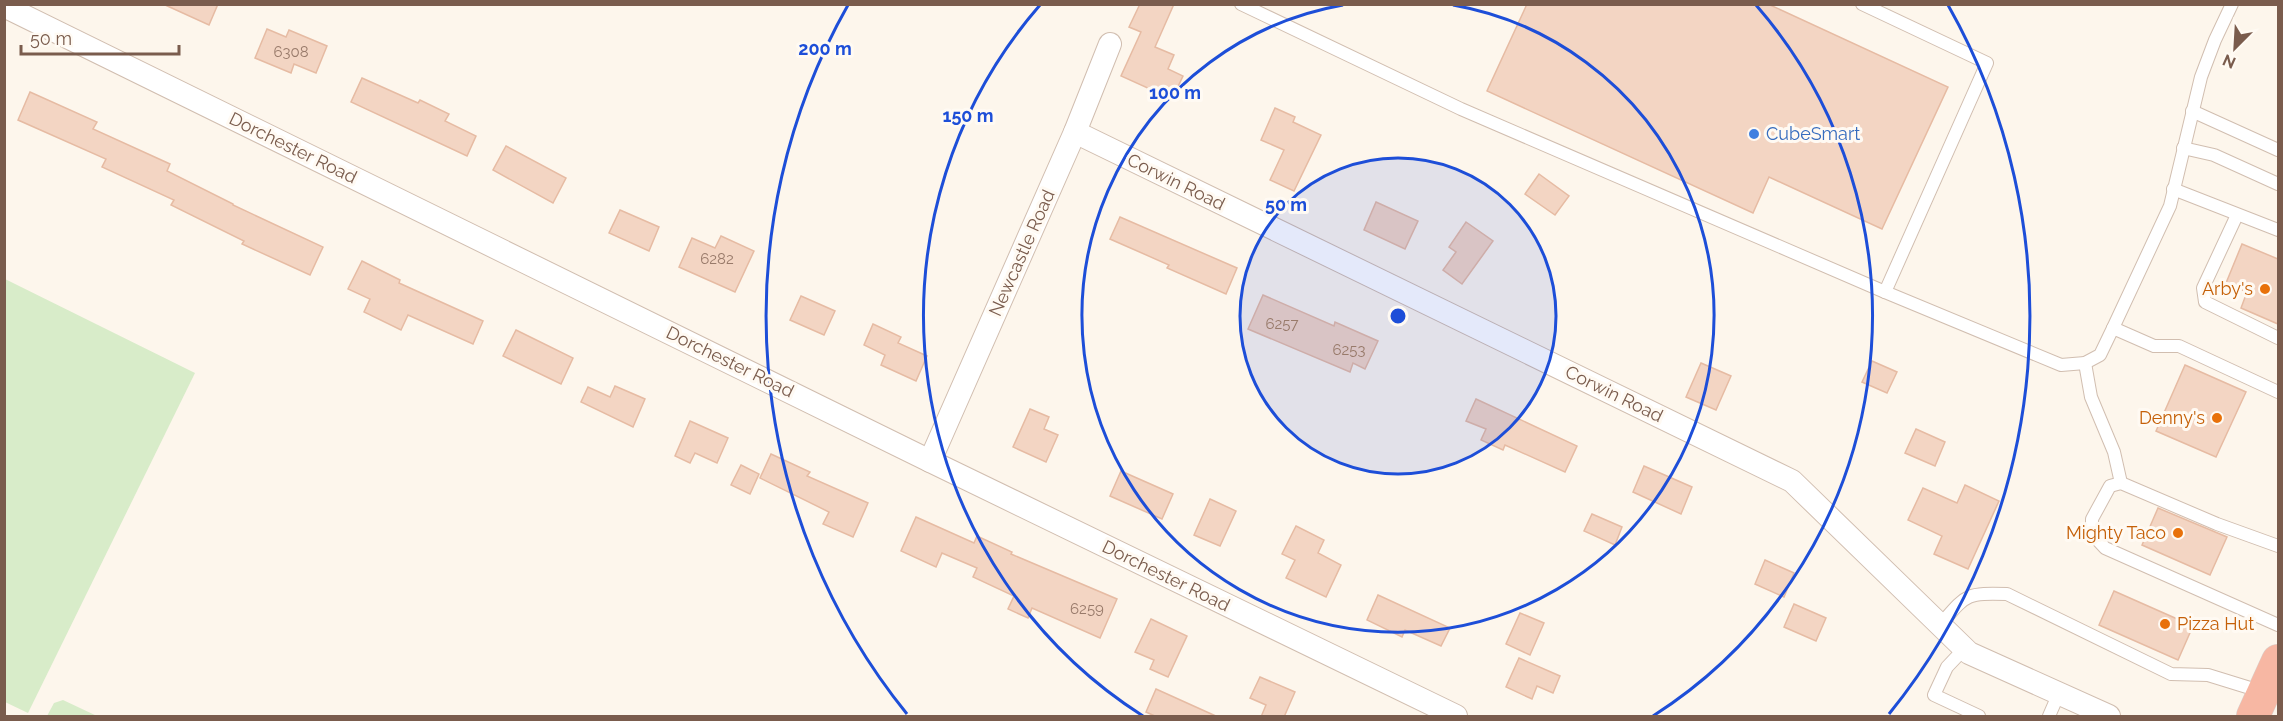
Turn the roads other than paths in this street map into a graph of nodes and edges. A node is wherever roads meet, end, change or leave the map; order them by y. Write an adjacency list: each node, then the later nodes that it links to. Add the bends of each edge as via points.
1 (1241, 4): 14 (lane, via 1461,109)
2 (1862, 4): 14 (lane, via 1986,63)
3 (2232, 4): 6 (lane, via 2201,77)
4 (4, 6): 19 (street, Dorchester Road)
5 (1110, 44): 7 (street, Newcastle Road)
6 (2192, 111): 8 (lane); 9 (lane)
7 (1075, 132): 19 (street, Newcastle Road); 22 (street, Corwin Road, via 1792,481)
8 (2183, 148): 10 (lane, via 2214,155); 11 (lane)
9 (2278, 150)
10 (2278, 184)
11 (2174, 189): 12 (lane); 15 (lane, via 2170,206)
12 (2237, 215): 13 (lane); 16 (lane, via 2204,288 2205,302)
13 (2278, 230)
14 (1885, 292): 17 (lane, via 2061,365)
15 (2113, 328): 17 (lane, via 2100,355); 18 (lane, via 2154,346 2179,346)
16 (2278, 338)
17 (2085, 363): 20 (lane, via 2091,397 2114,452)
18 (2278, 392)
19 (930, 461): 28 (street, Dorchester Road)
20 (2121, 483): 21 (lane); 23 (lane, via 2110,486 2092,519 2092,534 2105,548)
21 (2278, 546)
22 (1940, 625): 24 (street, Corwin Road); 27 (lane, via 1962,599 1977,593 2007,594 2171,674 2208,675)
23 (2278, 625)
24 (1965, 648): 26 (street, Corwin Road); 29 (lane, via 1947,667 1934,695)
25 (2278, 661): 27 (highway)
26 (2059, 693): 30 (lane); 31 (street, Corwin Road)
27 (2258, 705)
28 (1456, 717)
29 (1979, 717)
30 (2049, 717)
31 (2109, 717)

